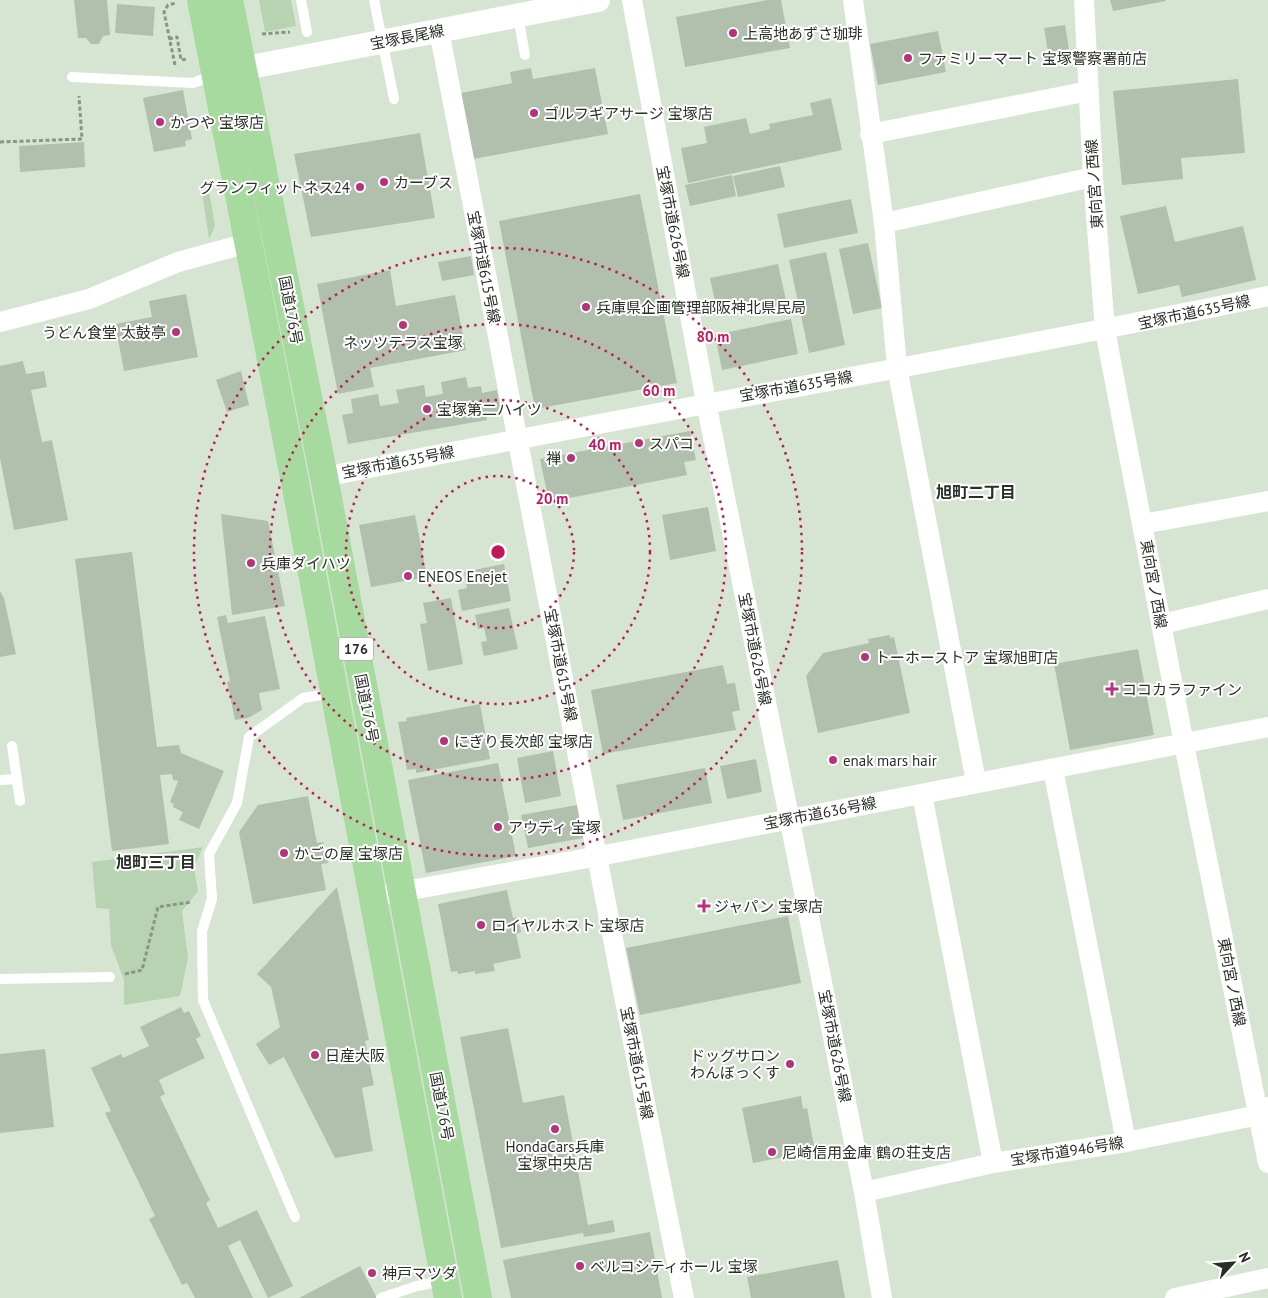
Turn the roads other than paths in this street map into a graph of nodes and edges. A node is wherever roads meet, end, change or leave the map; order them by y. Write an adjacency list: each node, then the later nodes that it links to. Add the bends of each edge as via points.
1 (229, 0): 15 (highway, 国道176号 / 176)
2 (301, 0): 12 (lane)
3 (374, 0): 13 (lane)
4 (598, 0): 9 (street, 宝塚長尾線)
5 (632, 0): 28 (street, 宝塚市道626号線)
6 (853, 0): 20 (street)
7 (1084, 0): 18 (street, 東向宮ノ西線)
8 (192, 1): 16 (highway, 国道176号 / 176)
9 (553, 4): 10 (street, 宝塚長尾線)
10 (518, 16): 11 (street, 宝塚長尾線); 14 (lane)
11 (439, 31): 13 (street, 宝塚長尾線); 29 (street, 宝塚市道615号線)
12 (307, 32)
13 (384, 42): 15 (street, 宝塚長尾線); 19 (lane)
14 (525, 56)
15 (243, 69): 16 (street, 宝塚長尾線); 30 (highway, 国道176号 / 176)
16 (216, 74): 17 (lane, via 193,83); 23 (highway, 国道176号 / 176)
17 (75, 78)
18 (1089, 91): 20 (street); 21 (street, 東向宮ノ西線)
19 (394, 99)
20 (870, 134): 22 (street)
21 (1093, 177): 22 (street); 26 (street, 東向宮ノ西線)
22 (884, 223): 27 (street)
23 (248, 243): 25 (street, via 178,262 89,299); 35 (highway, 国道176号 / 176)
24 (1268, 296): 26 (street, 宝塚市道635号線)
25 (0, 322)
26 (1105, 330): 27 (street, 宝塚市道635号線); 32 (street, 東向宮ノ西線)
27 (897, 367): 28 (street, 宝塚市道635号線); 42 (street)
28 (706, 402): 29 (street, 宝塚市道635号線); 45 (street, 宝塚市道626号線)
29 (517, 439): 30 (street, 宝塚市道635号線); 46 (street, 宝塚市道615号線)
30 (324, 477): 47 (highway, 国道176号 / 176)
31 (1268, 501): 32 (street)
32 (1143, 524): 34 (street, 東向宮ノ西線)
33 (1268, 600): 34 (street)
34 (1162, 624): 37 (street, 東向宮ノ西線)
35 (334, 693): 48 (highway, 国道176号 / 176); 56 (lane, via 304,698 249,737 237,803 209,854 212,899 202,931 203,1000)
36 (1268, 727): 37 (street, 宝塚市道636号線)
37 (1184, 744): 39 (street, 宝塚市道636号線); 51 (street, 東向宮ノ西線)
38 (12, 746): 40 (lane)
39 (1053, 769): 42 (street, 宝塚市道636号線); 52 (street)
40 (17, 779): 41 (lane); 44 (lane)
41 (0, 780)
42 (976, 782): 43 (street, 宝塚市道636号線)
43 (922, 794): 45 (street, 宝塚市道636号線); 53 (street)
44 (20, 801)
45 (789, 819): 46 (street, 宝塚市道636号線); 55 (street, 宝塚市道626号線)
46 (599, 856): 47 (street, 宝塚市道636号線); 61 (street, 宝塚市道615号線)
47 (402, 892): 48 (street, 宝塚市道636号線); 60 (highway, 国道176号 / 176)
48 (372, 896): 58 (highway, 国道176号 / 176)
49 (110, 977): 50 (lane)
50 (0, 979)
51 (1263, 1111): 52 (street, 宝塚市道946号線); 54 (street, 東向宮ノ西線)
52 (1126, 1142): 53 (street, 宝塚市道946号線)
53 (993, 1163): 55 (street, 宝塚市道946号線)
54 (1268, 1163)
55 (864, 1192): 62 (street, 宝塚市道626号線)
56 (296, 1217)
57 (1268, 1278): 63 (street)
58 (446, 1289): 59 (lane, via 417,1286)
59 (381, 1298)
60 (478, 1298)
61 (684, 1298)
62 (882, 1298)
63 (1175, 1298)

